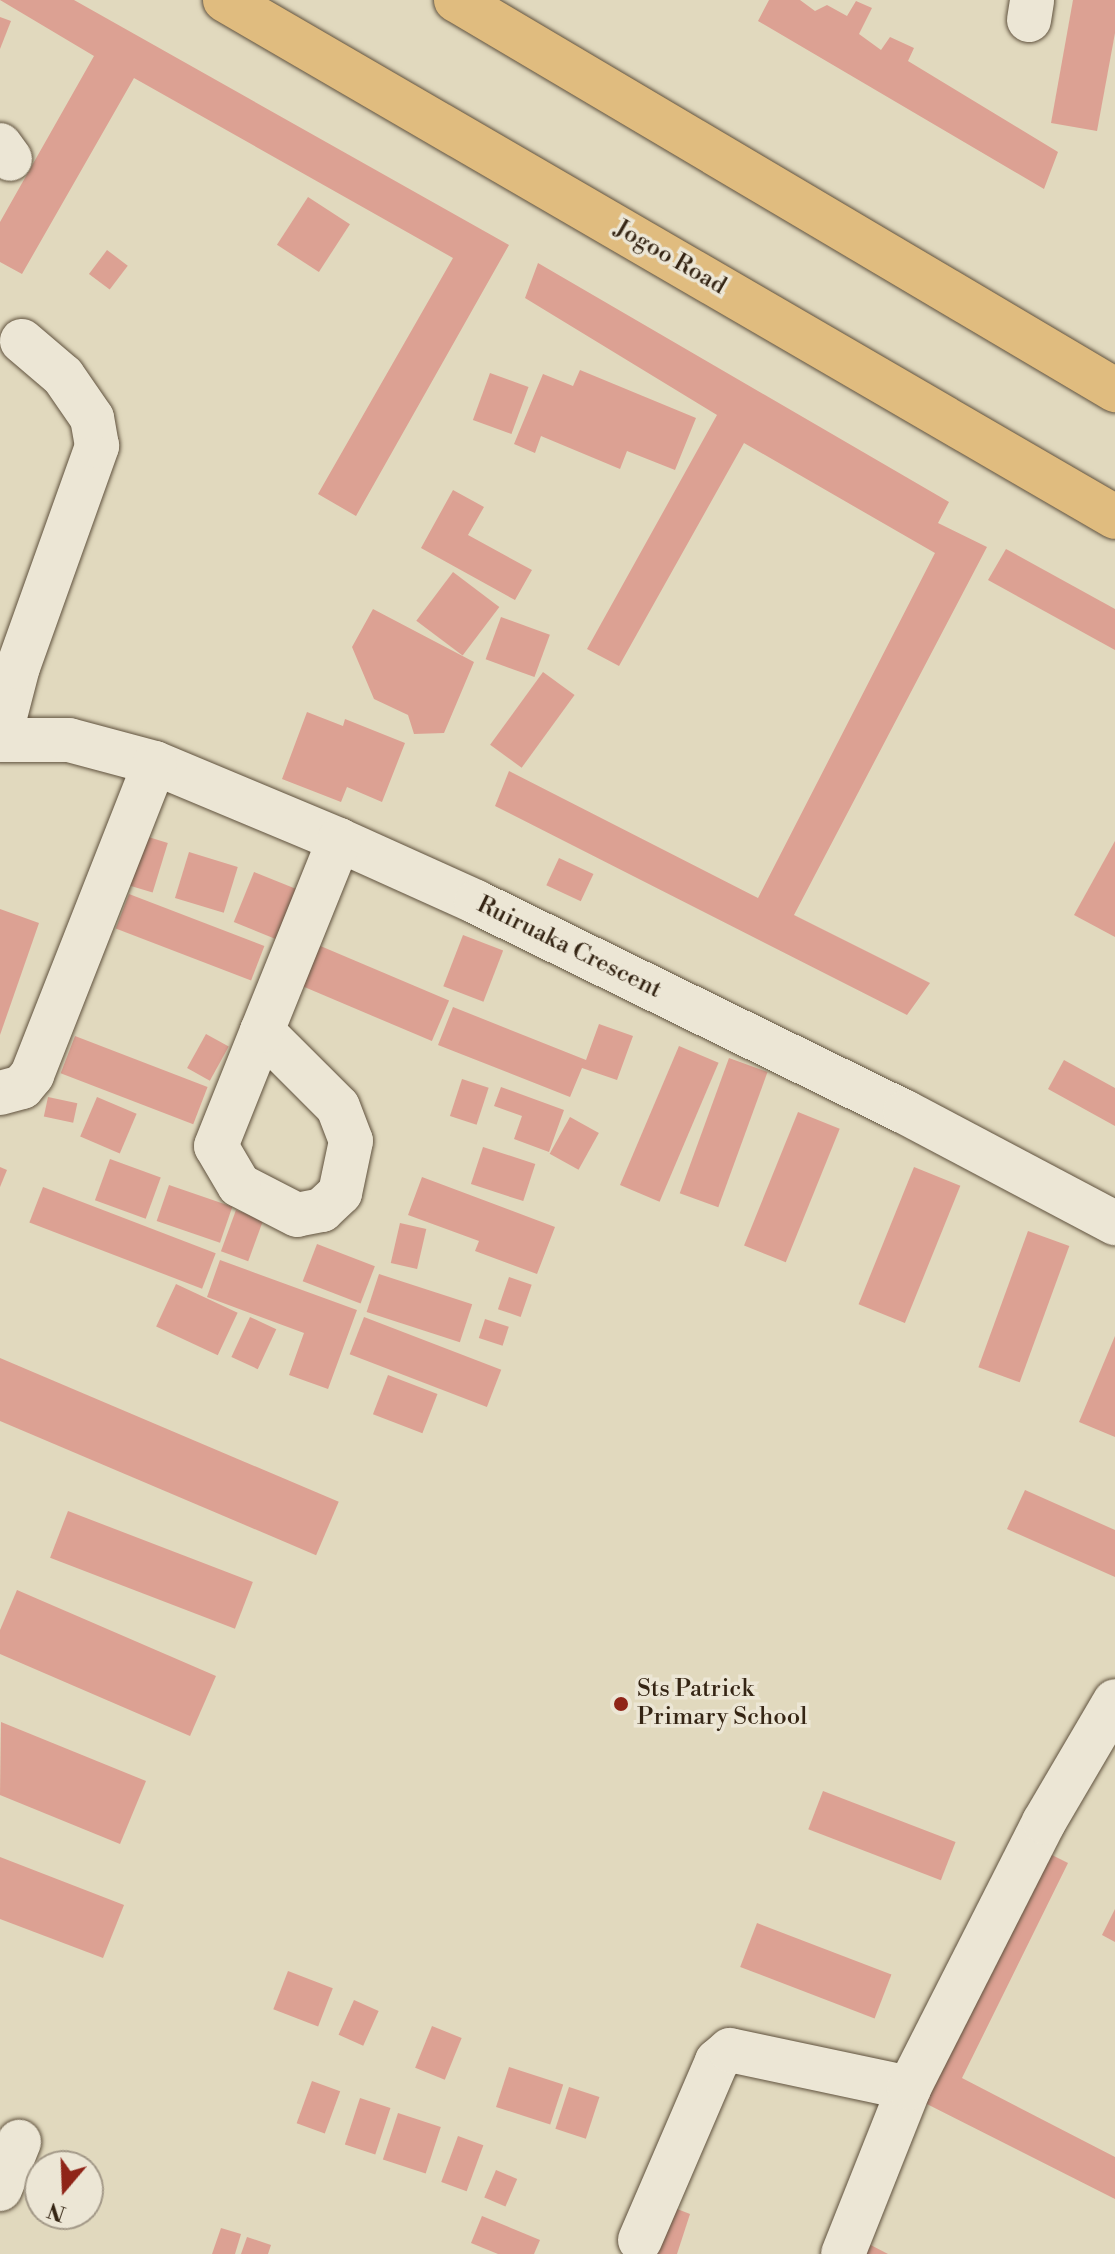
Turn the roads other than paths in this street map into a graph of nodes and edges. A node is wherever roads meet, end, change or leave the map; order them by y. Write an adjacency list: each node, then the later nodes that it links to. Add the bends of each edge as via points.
1 (225, 0): 5 (main road, Jogoo Road)
2 (456, 0): 4 (main road)
3 (22, 341): 6 (street, via 63,376 92,418 97,446 18,667)
4 (1115, 390)
5 (1115, 517)
6 (0, 738): 7 (street, Ruiruaka Crescent, via 69,740)
7 (155, 763): 8 (street, Ruiruaka Crescent); 10 (street, via 32,1075 22,1087)
8 (339, 840): 9 (street); 11 (street, Ruiruaka Crescent, via 905,1112)
9 (262, 1031)
10 (0, 1093)
11 (1115, 1223)
12 (1115, 1701): 13 (street, via 1044,1822)
13 (909, 2088): 16 (street, via 730,2050 717,2061); 17 (street)
14 (19, 2142): 15 (street)
15 (0, 2189)
16 (640, 2240)
17 (843, 2254)

